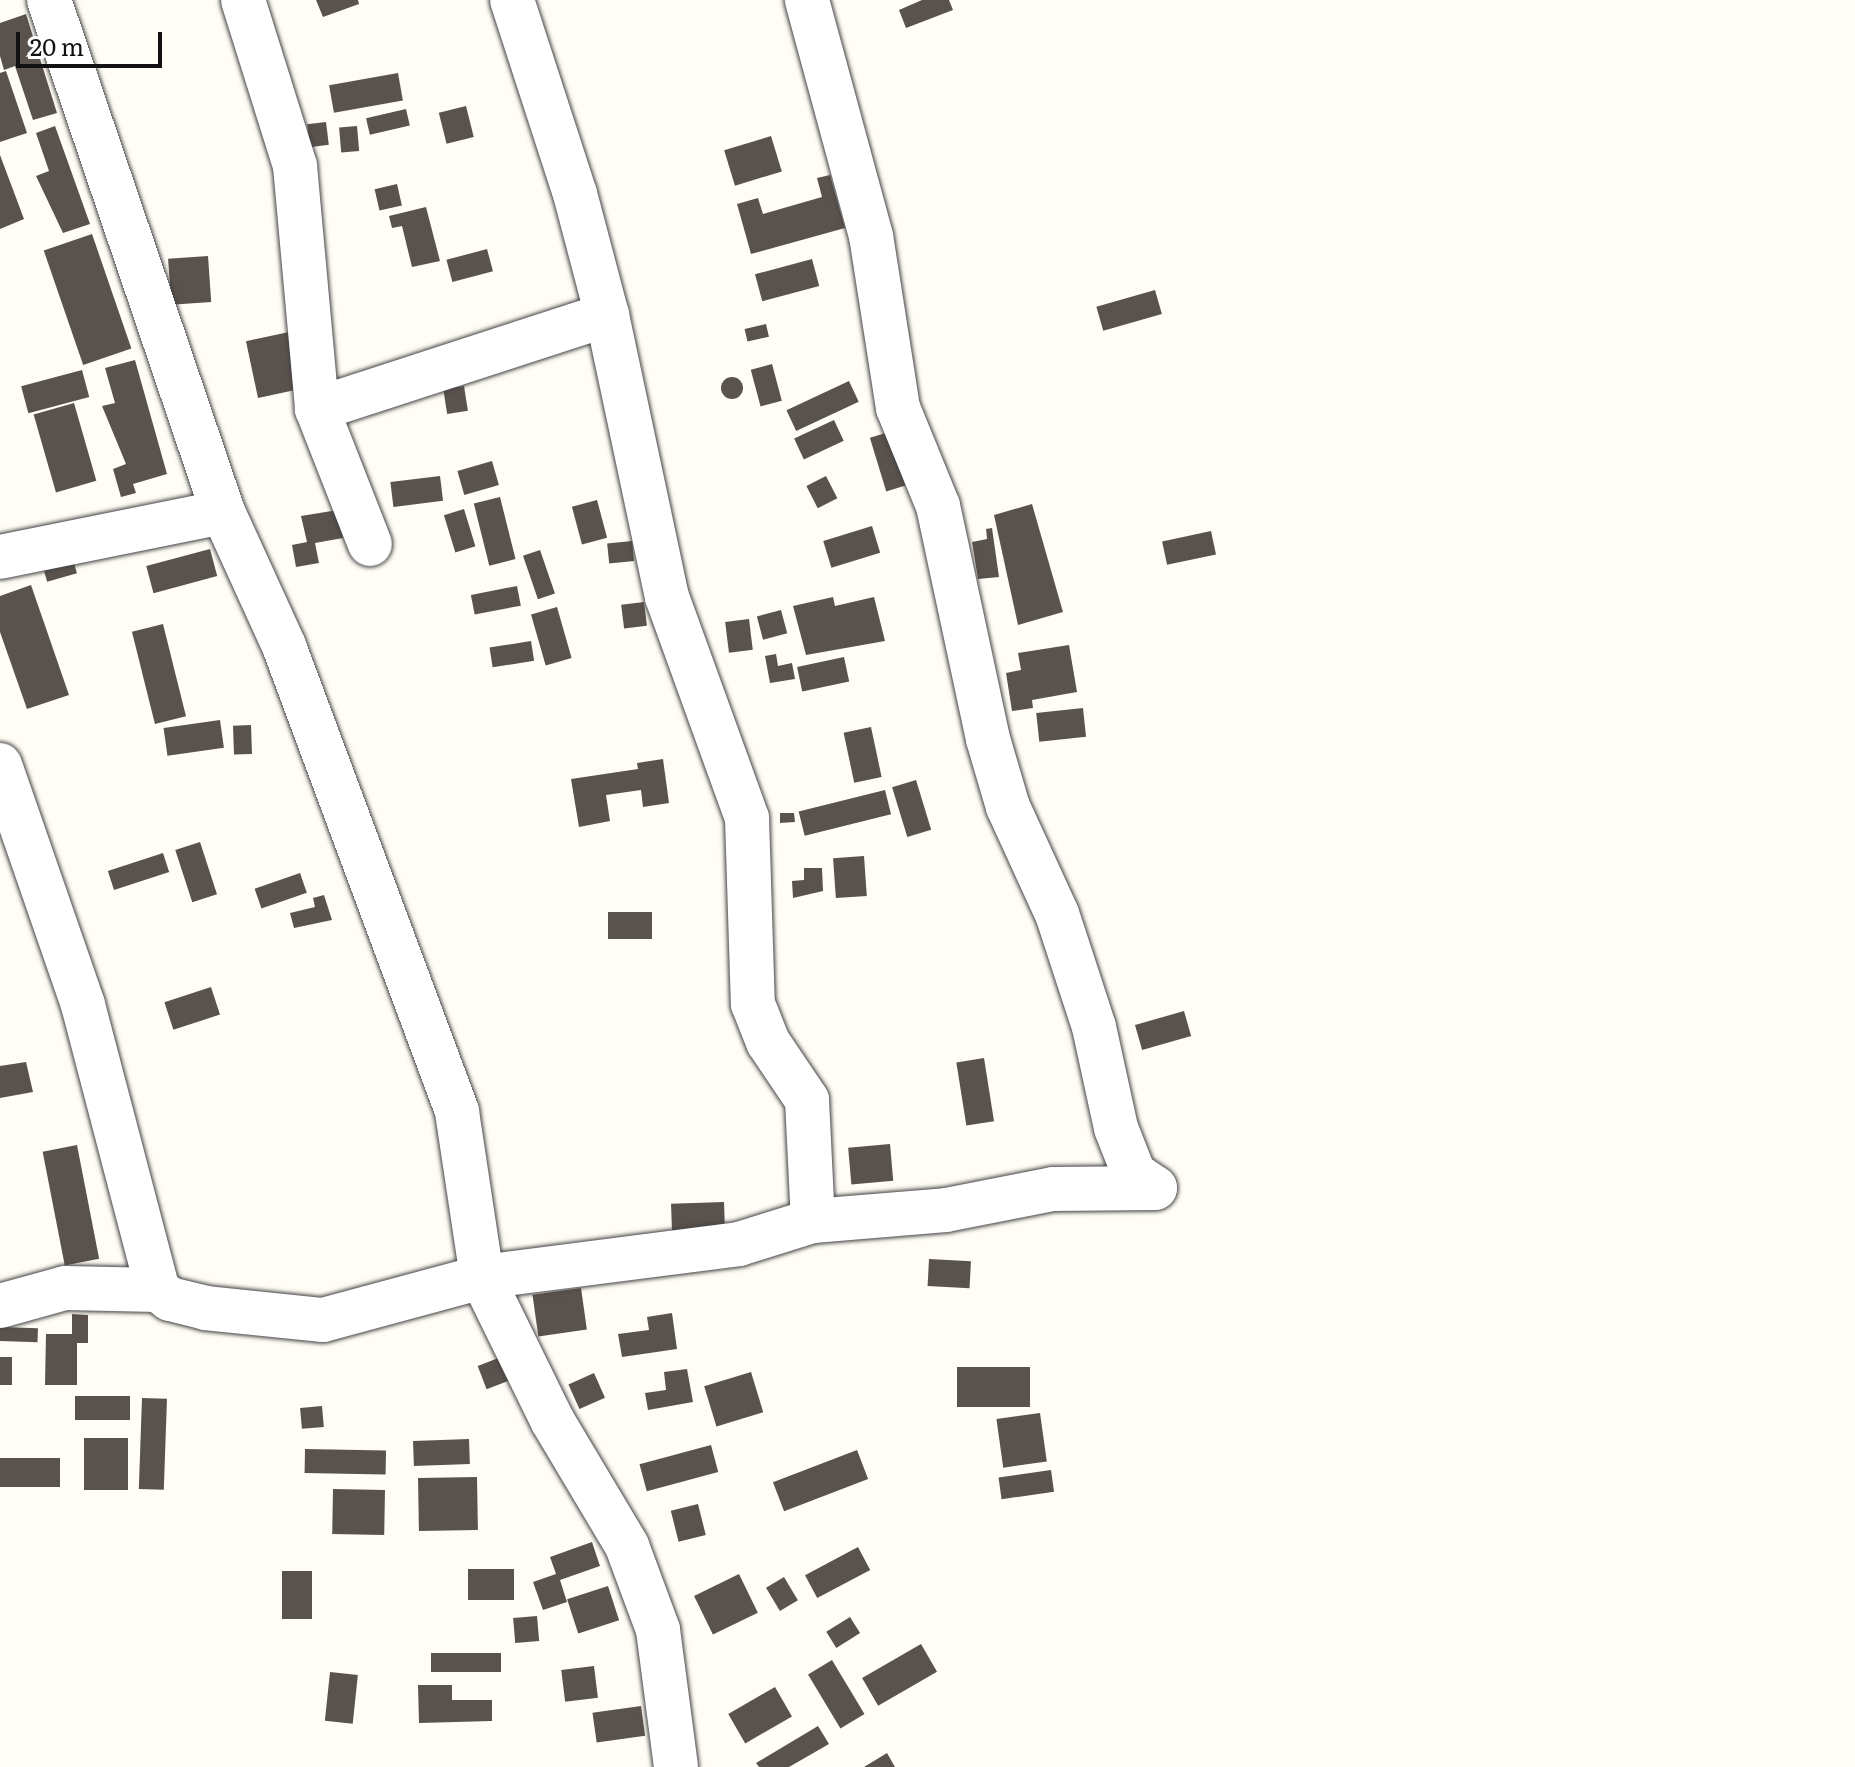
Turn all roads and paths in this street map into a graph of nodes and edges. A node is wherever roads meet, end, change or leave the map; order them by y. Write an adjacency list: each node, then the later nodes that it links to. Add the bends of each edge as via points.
1 (49, 0): 7 (street)
2 (243, 0): 6 (street, via 295,166)
3 (512, 0): 5 (street, via 575,194)
4 (807, 0): 11 (street, via 871,236 898,408 938,506 988,739 1008,807 1057,914 1116,1128 1134,1174 1155,1188 1053,1189 946,1210)
5 (607, 315): 6 (street); 11 (street, via 667,597 747,818 753,1004 768,1042 807,1100)
6 (317, 409): 8 (street)
7 (223, 512): 9 (street); 12 (street, via 284,646 457,1112)
8 (370, 544)
9 (0, 557)
10 (0, 765): 13 (street, via 83,1005)
11 (813, 1221): 12 (street, via 739,1244)
12 (482, 1277): 13 (street, via 323,1320 205,1308 170,1299); 15 (street, via 552,1420 627,1546 658,1630)
13 (158, 1290): 14 (street, via 65,1288)
14 (0, 1306)
15 (676, 1767)

